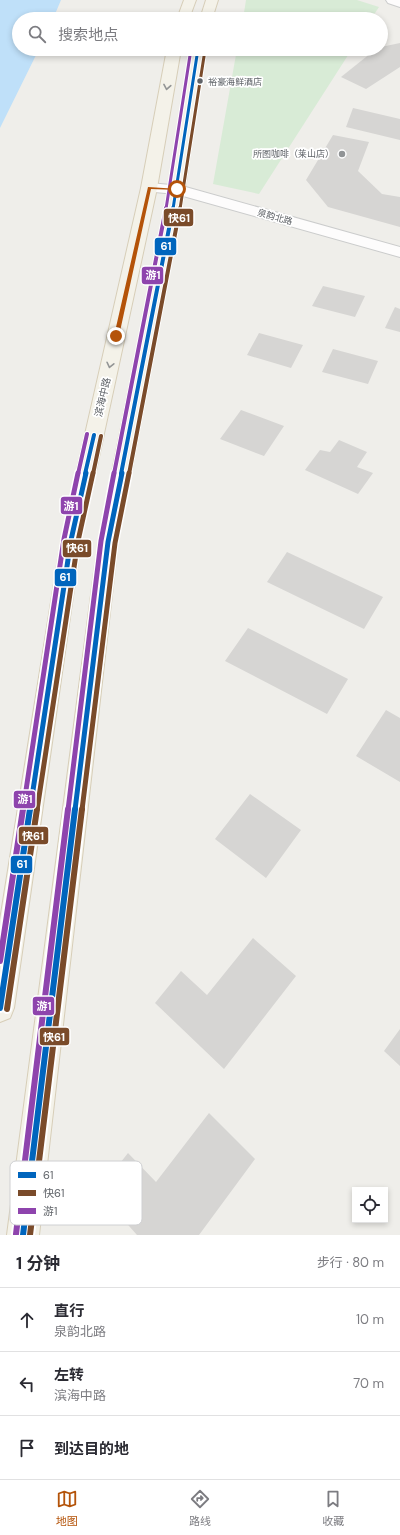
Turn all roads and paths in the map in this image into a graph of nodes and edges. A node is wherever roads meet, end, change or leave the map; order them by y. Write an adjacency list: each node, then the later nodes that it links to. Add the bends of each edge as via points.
1 (190, 0): 5 (main road)
2 (212, 0): 6 (main road)
3 (392, 0): 4 (street)
4 (400, 3)
5 (186, 12)
6 (208, 12)
7 (173, 56): 9 (main road, 滨海中路, one-way to 9)
8 (197, 56): 10 (main road)
9 (149, 188): 10 (street, 泉韵北路); 12 (main road, 滨海中路, one-way to 12, via 71,540)
10 (177, 189): 11 (street, 泉韵北路); 13 (main road, via 108,542)
11 (400, 252)
12 (0, 1008)
13 (32, 1161)
14 (24, 1225): 15 (main road)
15 (23, 1235)

